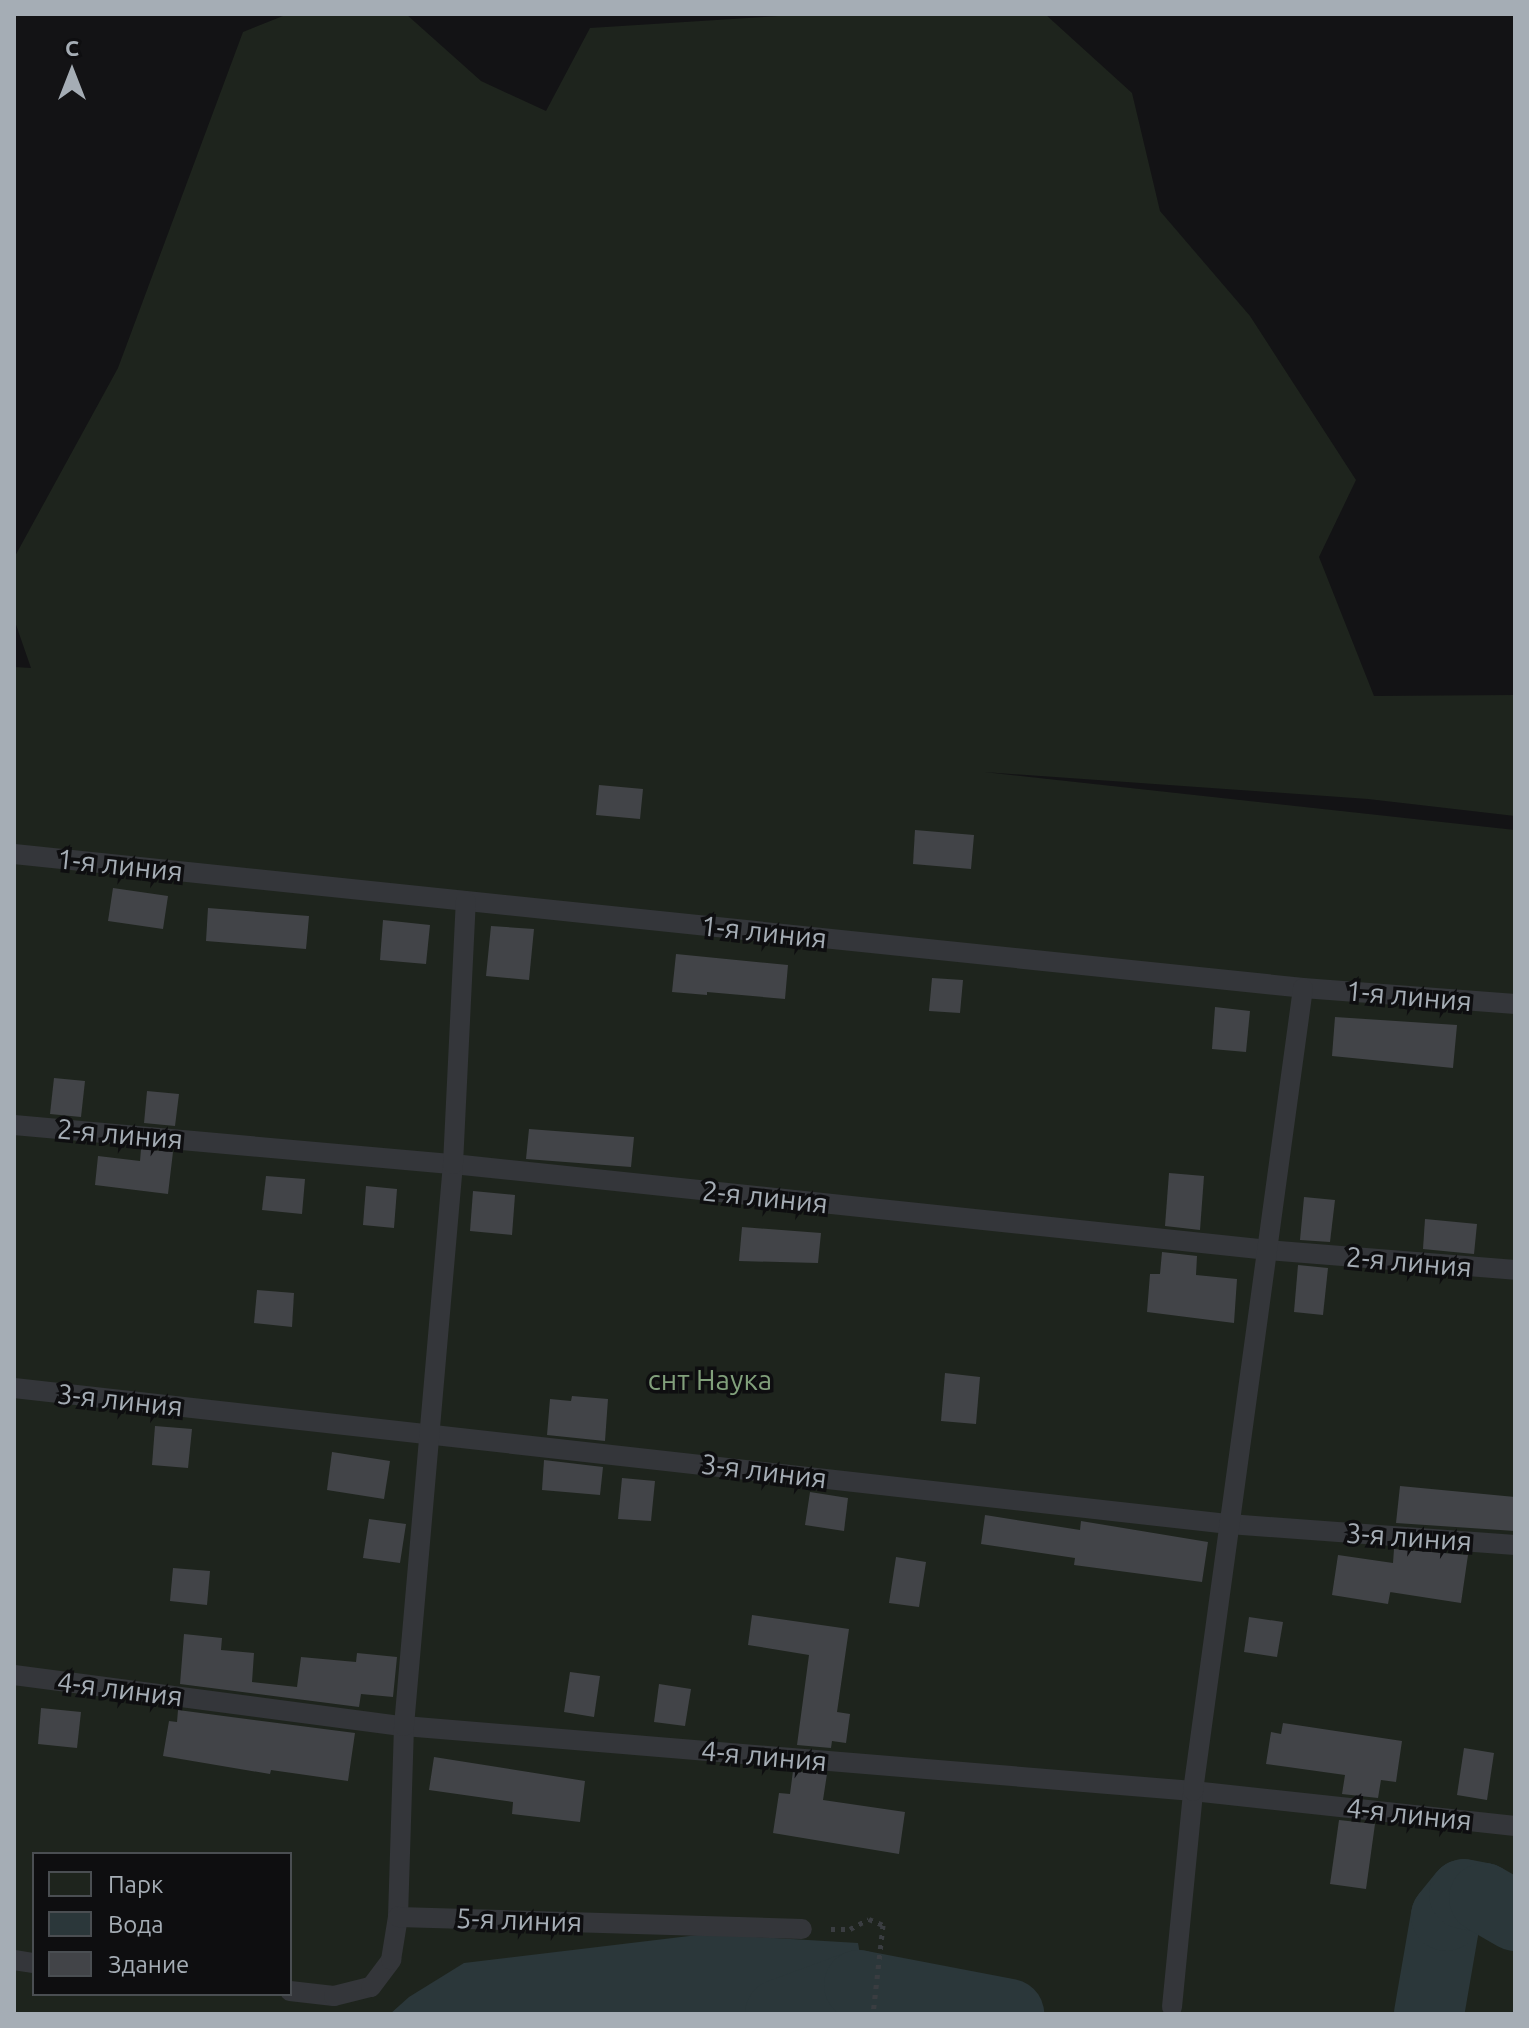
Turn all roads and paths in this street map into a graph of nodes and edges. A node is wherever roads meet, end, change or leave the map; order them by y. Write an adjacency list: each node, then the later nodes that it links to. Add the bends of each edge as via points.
1 (14, 854): 2 (lane, 1-я линия)
2 (466, 901): 3 (lane, 1-я линия); 6 (lane)
3 (1303, 988): 4 (lane, 1-я линия); 7 (lane)
4 (1515, 1004)
5 (14, 1125): 6 (lane, 2-я линия)
6 (453, 1164): 7 (lane, 2-я линия); 10 (lane)
7 (1268, 1250): 8 (lane, 2-я линия); 11 (lane)
8 (1515, 1270)
9 (14, 1388): 10 (lane, 3-я линия)
10 (430, 1433): 11 (lane, 3-я линия); 14 (lane)
11 (1229, 1524): 12 (lane, 3-я линия); 15 (lane)
12 (1515, 1545)
13 (14, 1675): 14 (lane, 4-я линия)
14 (404, 1726): 15 (lane, 4-я линия); 17 (lane)
15 (1193, 1791): 16 (lane, 4-я линия); 20 (lane)
16 (1515, 1826)
17 (398, 1917): 18 (lane, 5-я линия); 19 (lane, via 391,1960 371,1987 334,1996)
18 (802, 1929): 21 (path, via 850,1929 869,1919 883,1925)
19 (292, 1991)
20 (1172, 2007)
21 (873, 2014)

